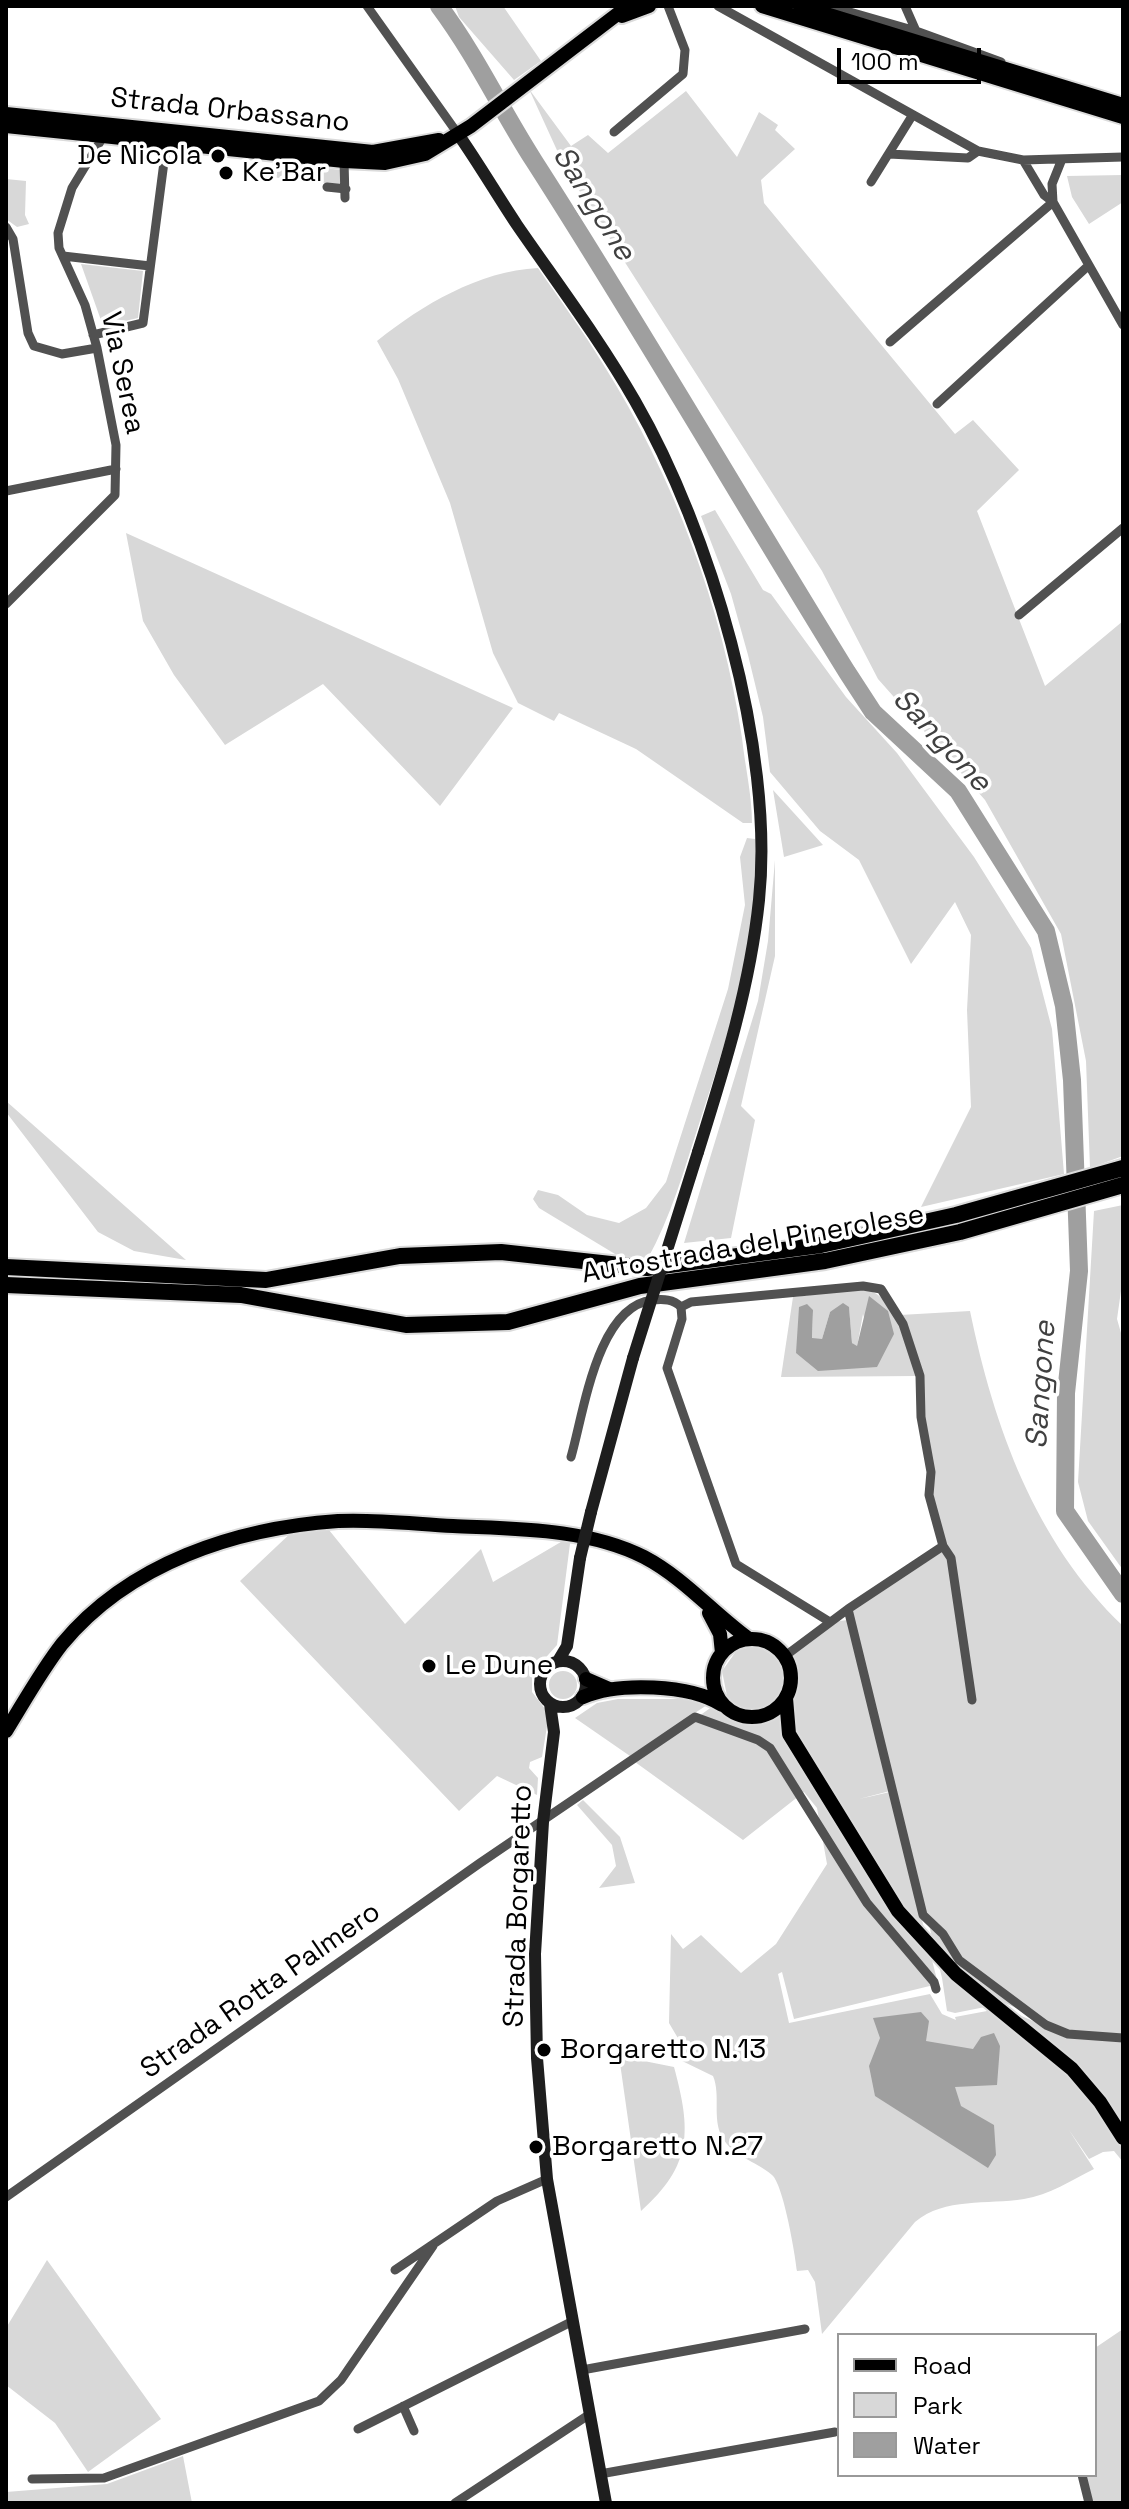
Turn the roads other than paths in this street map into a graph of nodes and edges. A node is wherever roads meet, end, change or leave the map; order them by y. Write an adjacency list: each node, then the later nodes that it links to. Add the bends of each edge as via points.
1 (367, 6): 20 (street)
2 (628, 6): 10 (main road)
3 (649, 6): 10 (main road)
4 (668, 6): 19 (street, via 685,50 683,74)
5 (718, 6): 15 (street)
6 (762, 6): 16 (main road)
7 (800, 6): 12 (main road)
8 (829, 6): 11 (street)
9 (905, 6): 11 (street)
10 (610, 21): 20 (main road)
11 (916, 31): 12 (street, via 985,54)
12 (1021, 74): 13 (main road)
13 (1123, 105)
14 (6, 114): 18 (main road, Strada Orbassano)
15 (912, 116): 22 (street); 23 (street)
16 (1123, 117)
17 (6, 126): 18 (main road, Strada Orbassano)
18 (106, 130): 21 (main road, Strada Orbassano); 32 (street, Via Serea, via 64,208 58,233)
19 (614, 132)
20 (459, 133): 21 (main road, Strada Orbassano, via 373,152); 27 (main road, Strada Orbassano, via 425,154 399,161); 59 (street, bridge, via 636,402 688,514 723,610 746,707 760,827 760,897 747,980 591,1512)
21 (167, 136): 27 (main road, Strada Orbassano); 33 (street)
22 (978, 151): 23 (street, via 968,158); 26 (street)
23 (889, 154): 28 (street)
24 (1123, 157): 25 (street)
25 (1062, 159): 26 (street); 30 (street, via 1052,184)
26 (1023, 160): 30 (street)
27 (344, 161): 29 (street, Strada Orbassano, via 346,194)
28 (871, 182)
29 (327, 187)
30 (1053, 202): 34 (street); 37 (street)
31 (6, 227): 38 (street, via 13,239 34,346 51,353)
32 (63, 256): 33 (street); 36 (street, Via Serea)
33 (150, 266): 36 (street, via 143,323)
34 (1088, 266): 35 (street); 39 (street)
35 (1123, 325)
36 (93, 335): 38 (street, Via Serea)
37 (890, 342)
38 (97, 348): 40 (street, Via Serea)
39 (937, 404)
40 (116, 469): 41 (street); 43 (street, Via Serea, via 115,495)
41 (6, 491)
42 (1123, 528): 44 (street)
43 (6, 604)
44 (1019, 615)
45 (1123, 1168): 47 (highway, Autostrada del Pinerolese)
46 (1123, 1185): 47 (highway, Autostrada del Pinerolese)
47 (958, 1224): 48 (highway, Autostrada del Pinerolese, via 647,1268 501,1252 400,1256 266,1280); 49 (highway, Autostrada del Pinerolese, via 825,1261 640,1286 508,1322 406,1325 241,1295)
48 (6, 1267)
49 (6, 1285)
50 (681, 1307): 51 (street, via 668,1300 649,1300 619,1317 604,1343); 52 (street, via 863,1286 881,1289 903,1324 920,1376 929,1495); 55 (street, via 667,1368 736,1564)
51 (571, 1457)
52 (943, 1546): 54 (street); 66 (street, via 951,1558)
53 (695, 1593): 56 (main road); 57 (main road, via 718,1627); 71 (main road, via 641,1556 574,1536 341,1521 262,1529 160,1567 86,1619 44,1669)
54 (848, 1609): 55 (street); 76 (street, via 923,1915 959,1960 1046,2025 1068,2034)
55 (830, 1622): 58 (street)
56 (749, 1639): 57 (main road); 58 (main road, via 770,1643)
57 (722, 1653): 60 (main road)
58 (785, 1656): 65 (main road, via 792,1677)
59 (564, 1662): 61 (street); 67 (street, via 547,1667 540,1681)
60 (713, 1672): 63 (main road); 69 (main road, via 717,1695)
61 (586, 1679): 62 (main road); 64 (street)
62 (610, 1689): 63 (main road); 64 (main road)
63 (681, 1689): 69 (main road)
64 (583, 1697): 68 (street)
65 (786, 1698): 70 (main road, via 769,1714); 73 (main road)
66 (972, 1700)
67 (550, 1704): 68 (street); 72 (street, Strada Borgaretto)
68 (568, 1707): 72 (street, Strada Borgaretto)
69 (726, 1707): 70 (main road)
70 (753, 1718): 73 (main road)
71 (6, 1731)
72 (554, 1732): 74 (street, Strada Borgaretto)
73 (789, 1734): 77 (main road, via 910,1925 956,1974 1064,2061)
74 (543, 1822): 75 (street, Strada Rotta Palmero, via 695,1717 758,1740 775,1755 867,1903); 78 (street, Strada Borgaretto, via 535,1954); 79 (street, Strada Rotta Palmero)
75 (936, 1989)
76 (1123, 2038)
77 (1123, 2138)
78 (547, 2179): 80 (street, via 497,2201); 82 (street, Strada Borgaretto)
79 (6, 2197)
80 (433, 2246): 81 (street); 92 (street, via 341,2380 319,2401 104,2478)
81 (395, 2270)
82 (573, 2321): 84 (street, Strada Borgaretto); 85 (street)
83 (805, 2329): 84 (street)
84 (582, 2370): 86 (street, Strada Borgaretto)
85 (403, 2406): 87 (street); 88 (street)
86 (590, 2414): 90 (street, Strada Borgaretto); 93 (street)
87 (358, 2429)
88 (414, 2431)
89 (835, 2432): 90 (street)
90 (600, 2474): 94 (street, Strada Borgaretto)
91 (1082, 2477): 95 (street)
92 (32, 2479)
93 (455, 2503)
94 (606, 2503)
95 (1089, 2503)

